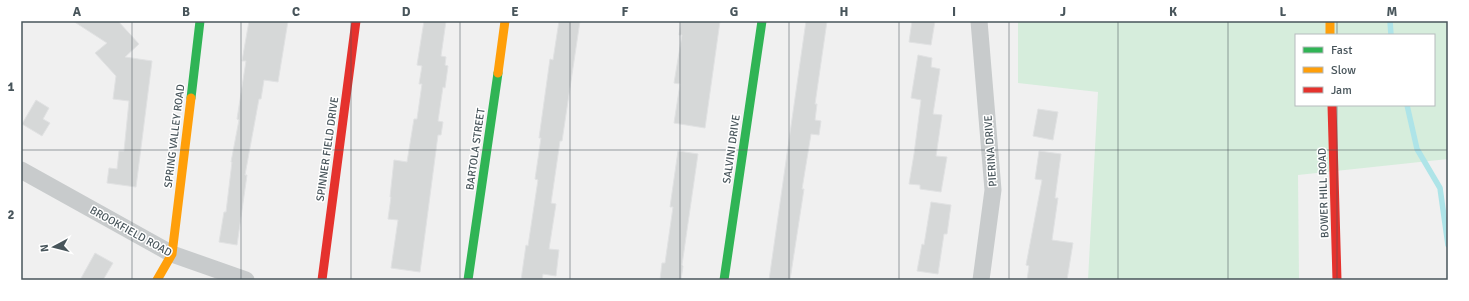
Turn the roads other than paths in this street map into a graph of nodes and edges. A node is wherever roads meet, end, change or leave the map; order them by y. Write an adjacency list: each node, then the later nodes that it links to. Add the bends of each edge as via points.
1 (200, 21): 10 (street, SPRING VALLEY ROAD)
2 (356, 21): 13 (street, SPINNER FIELD DRIVE)
3 (505, 21): 14 (street, BARTOLA STREET)
4 (762, 21): 15 (street, SALVINI DRIVE)
5 (980, 21): 16 (street, PIERINA DRIVE, via 993,190)
6 (1330, 21): 7 (street)
7 (1330, 34)
8 (1332, 106): 17 (street, BOWER HILL ROAD)
9 (21, 170): 10 (street, BROOKFIELD ROAD)
10 (172, 254): 11 (street); 12 (street, BROOKFIELD ROAD)
11 (157, 280)
12 (246, 280)
13 (322, 280)
14 (468, 280)
15 (724, 280)
16 (981, 280)
17 (1337, 280)

